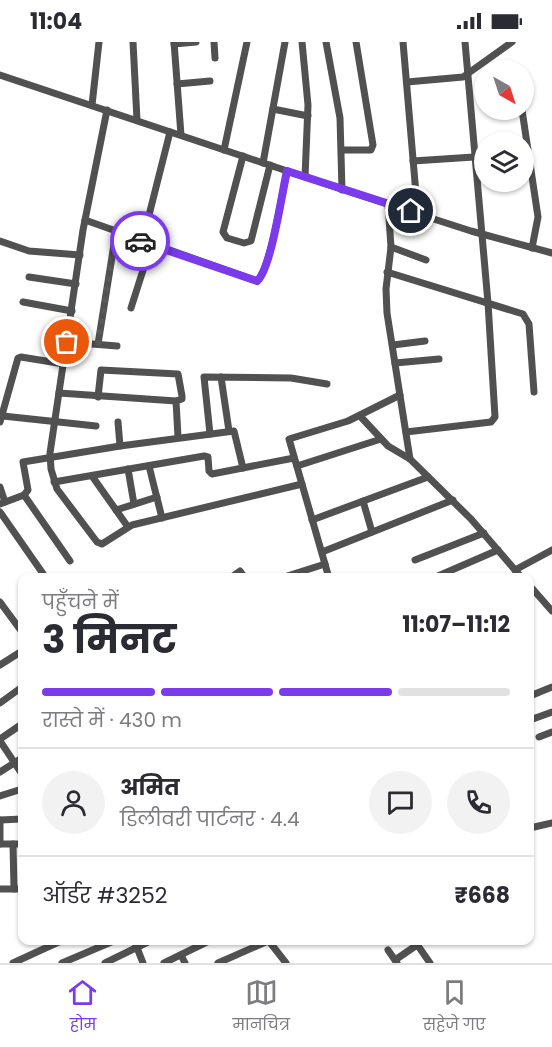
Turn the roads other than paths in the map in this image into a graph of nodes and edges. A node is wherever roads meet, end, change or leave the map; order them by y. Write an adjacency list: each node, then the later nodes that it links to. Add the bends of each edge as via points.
1 (99, 42): 20 (street)
2 (133, 42): 24 (street)
3 (196, 42): 13 (street)
4 (214, 42): 14 (street)
5 (247, 42): 28 (street)
6 (285, 42): 21 (street)
7 (302, 42): 23 (street)
8 (326, 42): 29 (street)
9 (356, 42): 29 (street, via 374,145 371,150)
10 (404, 42): 18 (street)
11 (465, 42): 15 (street)
12 (512, 42): 15 (street)
13 (174, 43): 19 (street)
14 (215, 58)
15 (468, 74): 18 (street, via 458,79); 31 (street)
16 (0, 75): 20 (street)
17 (210, 81): 19 (street)
18 (407, 82): 32 (street)
19 (177, 84): 27 (street)
20 (92, 105): 22 (street)
21 (273, 109): 23 (street); 33 (street)
22 (107, 110): 24 (street); 40 (street)
23 (308, 116): 35 (street)
24 (137, 120): 26 (street)
25 (523, 120): 47 (street, via 538,217)
26 (170, 132): 27 (street); 41 (street)
27 (181, 135): 28 (street)
28 (224, 150): 30 (street)
29 (342, 150): 36 (street)
30 (243, 156): 33 (street); 33 (street, via 223,232 227,238 250,241)
31 (474, 156): 32 (street)
32 (413, 160): 39 (street)
33 (267, 164): 34 (street)
34 (287, 171): 35 (street); 45 (street, via 270,251 257,281)
35 (305, 177): 36 (street)
36 (342, 190): 38 (street)
37 (477, 192): 43 (street)
38 (388, 204): 39 (street); 46 (street)
39 (415, 213): 43 (street)
40 (85, 220): 42 (street); 49 (street)
41 (147, 223)
42 (116, 232): 45 (street); 60 (street)
43 (481, 234): 47 (street); 55 (street)
44 (0, 241): 49 (street, via 29,251)
45 (151, 245): 56 (street)
46 (391, 247): 50 (street); 51 (street)
47 (532, 248): 48 (street)
48 (552, 253)
49 (80, 255): 53 (street)
50 (426, 260)
51 (387, 272): 55 (street); 61 (street, via 387,313)
52 (29, 277): 53 (street)
53 (76, 284): 57 (street)
54 (23, 302): 57 (street)
55 (488, 303): 68 (street, via 519,311 527,318); 79 (street, via 495,419)
56 (131, 308)
57 (72, 311): 59 (street)
58 (424, 341): 61 (street)
59 (67, 342): 60 (street); 65 (street)
60 (98, 344): 62 (street)
61 (393, 345): 64 (street)
62 (117, 346)
63 (439, 358): 64 (street)
64 (395, 363): 70 (street)
65 (64, 364): 69 (street); 74 (street, via 19,357)
66 (221, 377): 67 (street, via 285,378); 78 (street); 80 (street, via 202,379)
67 (327, 384)
68 (534, 392)
69 (59, 393): 71 (street); 75 (street)
70 (400, 396): 73 (street); 79 (street)
71 (98, 397): 72 (street); 72 (street, via 101,370 148,372 180,375 182,398)
72 (176, 401): 81 (street)
73 (360, 416): 82 (street); 85 (street, via 290,437)
74 (1, 419): 75 (street)
75 (54, 422): 77 (street); 84 (street)
76 (118, 422): 83 (street)
77 (96, 426)
78 (229, 431): 80 (street); 89 (street, via 235,432)
79 (406, 432): 86 (street)
80 (210, 434): 81 (street)
81 (178, 437): 83 (street)
82 (381, 439): 86 (street); 88 (street)
83 (120, 446): 84 (street)
84 (50, 457): 93 (street); 96 (street, via 22,464 29,488)
85 (294, 458): 88 (street); 89 (street)
86 (410, 459): 92 (street)
87 (149, 466): 89 (street, via 204,456 209,459 211,474); 90 (street); 97 (street)
88 (297, 466): 94 (street)
89 (243, 468)
90 (128, 470): 91 (street); 101 (street)
91 (92, 476): 93 (street); 102 (street)
92 (428, 477): 98 (street); 99 (street)
93 (54, 482): 106 (street, via 97,542 104,542)
94 (302, 484): 104 (street); 105 (street)
95 (0, 487): 100 (street)
96 (24, 495): 100 (street); 113 (street)
97 (157, 497): 101 (street); 104 (street)
98 (453, 500): 107 (street); 108 (street)
99 (363, 501): 105 (street); 107 (street)
100 (2, 503)
101 (134, 504): 102 (street)
102 (116, 510): 106 (street)
103 (0, 512): 116 (street)
104 (162, 518): 106 (street)
105 (312, 520): 111 (street)
106 (128, 527)
107 (372, 532): 111 (street)
108 (484, 533): 109 (street); 112 (street)
109 (498, 550): 115 (street); 119 (street)
110 (552, 550): 115 (street)
111 (322, 552): 114 (street)
112 (415, 560)
113 (70, 561)
114 (325, 564): 117 (street); 118 (street)
115 (515, 570): 120 (street)
116 (43, 573)
117 (297, 573)
118 (328, 573)
119 (445, 573)
120 (518, 573)
121 (534, 591): 123 (street)
122 (0, 602): 124 (street)
123 (552, 611)
124 (18, 627)
125 (18, 654): 126 (street)
126 (0, 665)
127 (552, 687): 129 (street)
128 (18, 690): 130 (street)
129 (534, 694)
130 (0, 703)
131 (552, 712): 132 (street)
132 (534, 719)
133 (18, 727): 136 (street)
134 (552, 732): 135 (street)
135 (539, 737)
136 (0, 740): 138 (street)
137 (18, 761): 138 (street)
138 (15, 763): 139 (street); 140 (street)
139 (18, 768)
140 (0, 772)
141 (18, 790): 142 (street)
142 (0, 796)
143 (18, 819): 144 (street)
144 (0, 820): 147 (street)
145 (552, 823): 146 (street)
146 (534, 827)
147 (0, 844): 148 (street)
148 (14, 844): 149 (street); 150 (street)
149 (18, 844)
150 (18, 880)
151 (0, 889): 152 (street)
152 (18, 889)
153 (52, 945): 166 (street)
154 (104, 945): 167 (street)
155 (134, 945): 168 (street)
156 (136, 945): 169 (street)
157 (201, 945): 163 (street)
158 (259, 945): 172 (street)
159 (271, 945): 164 (street)
160 (414, 945): 165 (street)
161 (417, 945): 173 (street)
162 (388, 950): 165 (street)
163 (181, 955): 170 (street); 171 (street)
164 (283, 961)
165 (396, 962)
166 (13, 963)
167 (62, 963)
168 (105, 963)
169 (143, 963)
170 (164, 963)
171 (185, 963)
172 (219, 963)
173 (430, 963)

